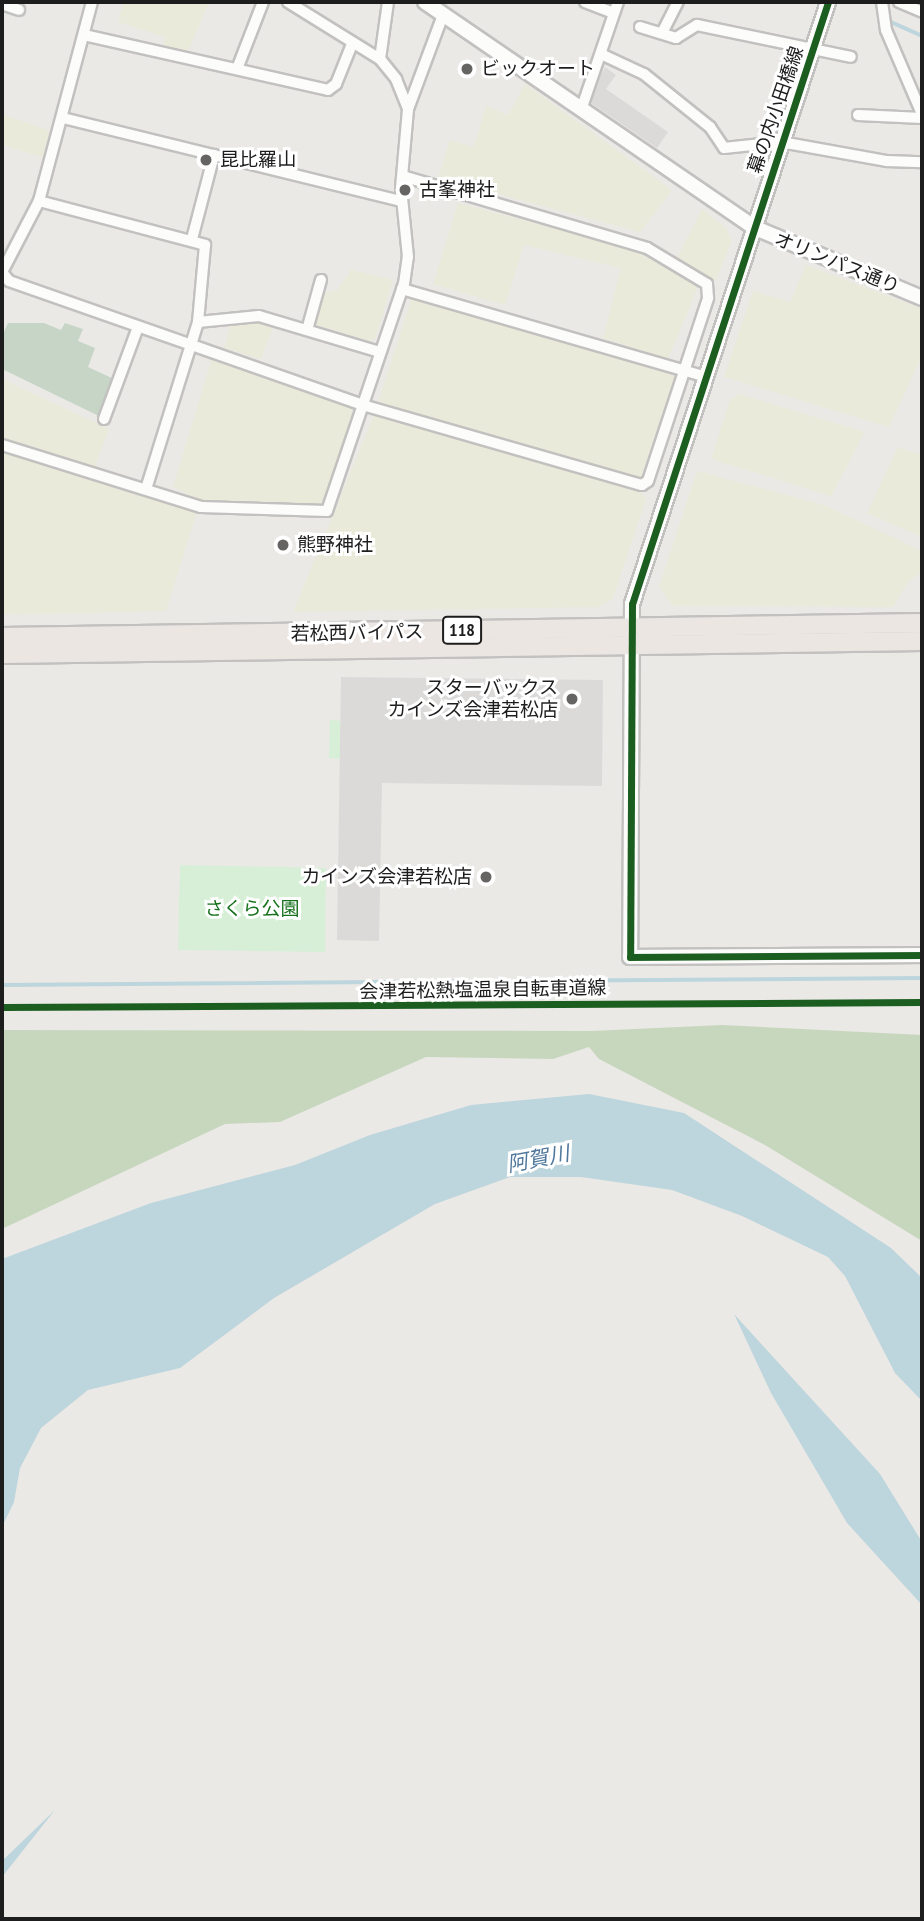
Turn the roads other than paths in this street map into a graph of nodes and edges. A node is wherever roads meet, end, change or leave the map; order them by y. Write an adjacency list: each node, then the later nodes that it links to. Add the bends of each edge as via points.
1 (92, 2): 19 (street)
2 (263, 2): 25 (street)
3 (288, 2): 20 (street)
4 (388, 2): 24 (street)
5 (425, 2): 16 (street, オリンパス通り)
6 (585, 2): 15 (street)
7 (618, 2): 15 (street)
8 (678, 2): 18 (street)
9 (828, 2): 21 (street, 幕の内小田橋線)
10 (882, 2): 29 (street, via 886,30)
11 (899, 2): 14 (street)
12 (2, 4): 13 (street)
13 (19, 10)
14 (922, 12)
15 (613, 13): 22 (street)
16 (443, 15): 26 (street); 27 (street, オリンパス通り)
17 (640, 27): 18 (street)
18 (662, 33): 21 (street, via 684,37 689,27 697,25)
19 (84, 35): 25 (street); 30 (street)
20 (352, 44): 24 (street); 25 (street, via 336,84 328,90)
21 (812, 52): 23 (street); 31 (street, 幕の内小田橋線)
22 (603, 55): 27 (street); 31 (street, via 644,74 710,127 724,148)
23 (851, 57)
24 (380, 59): 26 (street, via 396,79)
25 (237, 69)
26 (408, 109): 34 (street)
27 (581, 110): 37 (street, オリンパス通り)
28 (858, 115): 29 (street)
29 (922, 116)
30 (63, 118): 32 (street); 35 (street)
31 (781, 142): 33 (street, via 874,160); 37 (street, 幕の内小田橋線)
32 (214, 155): 36 (street); 38 (street)
33 (922, 162)
34 (403, 176): 36 (street); 48 (street, via 615,237 685,267 707,284 708,298)
35 (39, 201): 38 (street); 39 (street)
36 (402, 201): 41 (street, via 408,257)
37 (753, 228): 42 (street, オリンパス通り); 49 (street, 幕の内小田橋線)
38 (192, 239): 43 (street, via 205,245 206,253)
39 (2, 272): 44 (street, via 9,281)
40 (320, 280): 45 (street)
41 (402, 289): 47 (street); 48 (street)
42 (922, 298)
43 (198, 322): 45 (street, via 229,322 246,314); 46 (street)
44 (138, 327): 46 (street); 51 (street)
45 (307, 330): 47 (street)
46 (190, 346): 50 (street); 53 (street)
47 (380, 352): 50 (street)
48 (683, 371): 49 (street); 50 (street, via 648,481 642,485)
49 (703, 376): 55 (street, 幕の内小田橋線, via 632,604)
50 (366, 406): 53 (street, via 327,511 201,508)
51 (104, 419)
52 (2, 445): 53 (street)
53 (146, 489)
54 (922, 624): 55 (highway, 若松西バイパス / 118)
55 (630, 634): 56 (highway, 若松西バイパス / 118); 57 (highway, 若松西バイパス / 118); 58 (highway, 若松西バイパス / 118); 59 (street, 幕の内小田橋線, via 630,957)
56 (2, 637)
57 (922, 641)
58 (2, 654)
59 (922, 956)

